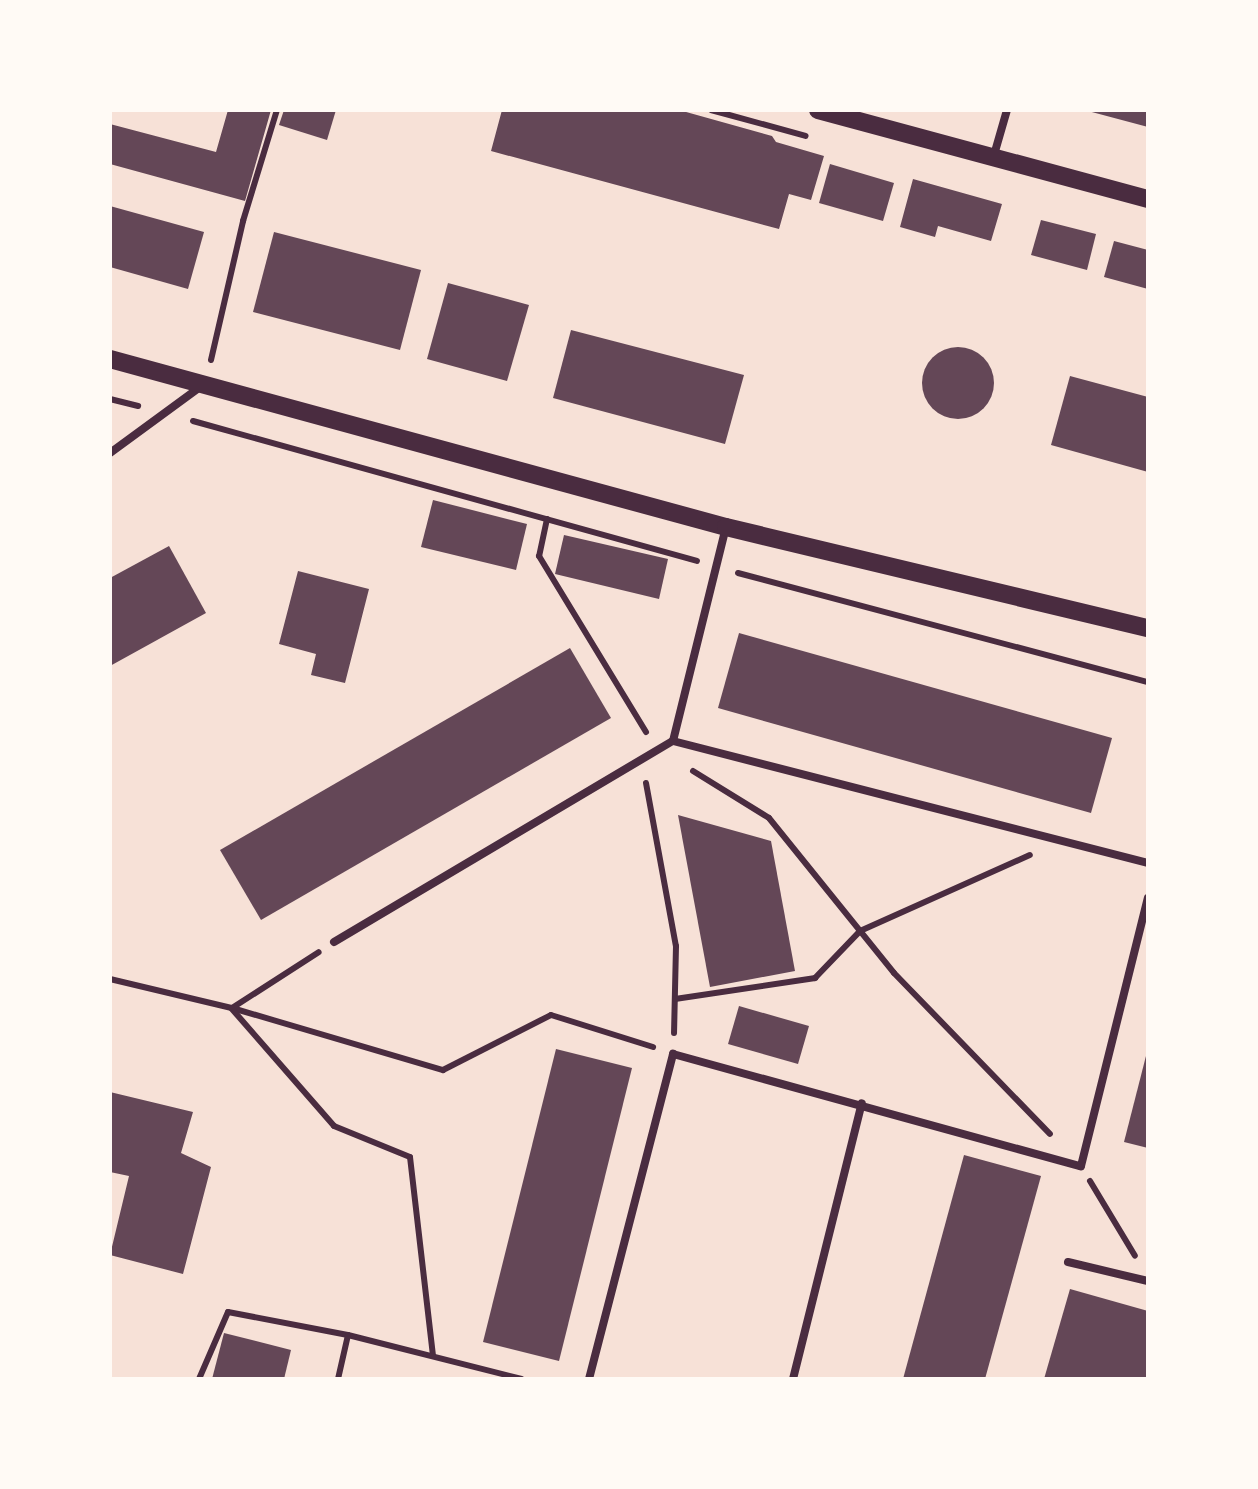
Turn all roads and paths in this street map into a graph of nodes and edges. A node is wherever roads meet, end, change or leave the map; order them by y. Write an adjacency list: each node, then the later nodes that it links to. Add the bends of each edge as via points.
1 (277, 110): 7 (path, via 243,221)
2 (818, 110): 4 (street)
3 (1007, 110): 4 (lane)
4 (994, 155): 5 (street)
5 (1148, 199)
6 (110, 359): 7 (street)
7 (206, 384): 8 (lane); 11 (street)
8 (165, 413): 9 (lane); 10 (path)
9 (110, 453)
10 (547, 519): 12 (path); 16 (path, via 538,556)
11 (726, 527): 12 (lane); 13 (street)
12 (716, 567): 14 (path); 15 (lane)
13 (1148, 628)
14 (1148, 682)
15 (673, 742): 16 (lane); 18 (lane)
16 (658, 750): 17 (lane); 21 (path, via 770,818)
17 (642, 760): 22 (lane); 24 (path, via 676,946)
18 (1060, 841): 19 (lane); 21 (path)
19 (1148, 863)
20 (1148, 898): 28 (lane)
21 (860, 930): 24 (path, via 815,978); 28 (path)
22 (334, 942): 25 (path)
23 (110, 979): 25 (path)
24 (675, 999): 26 (path)
25 (232, 1008): 26 (path, via 444,1070 550,1015); 33 (path, via 334,1126 410,1157)
26 (674, 1054): 27 (lane); 37 (lane)
27 (862, 1103): 28 (lane); 38 (lane)
28 (1081, 1166): 29 (path)
29 (1138, 1261)
30 (1068, 1262): 31 (lane)
31 (1148, 1282)
32 (348, 1335): 33 (path); 34 (path, via 228,1312); 35 (path)
33 (433, 1356): 36 (path)
34 (199, 1379)
35 (338, 1379)
36 (522, 1379)
37 (589, 1379)
38 (793, 1379)

